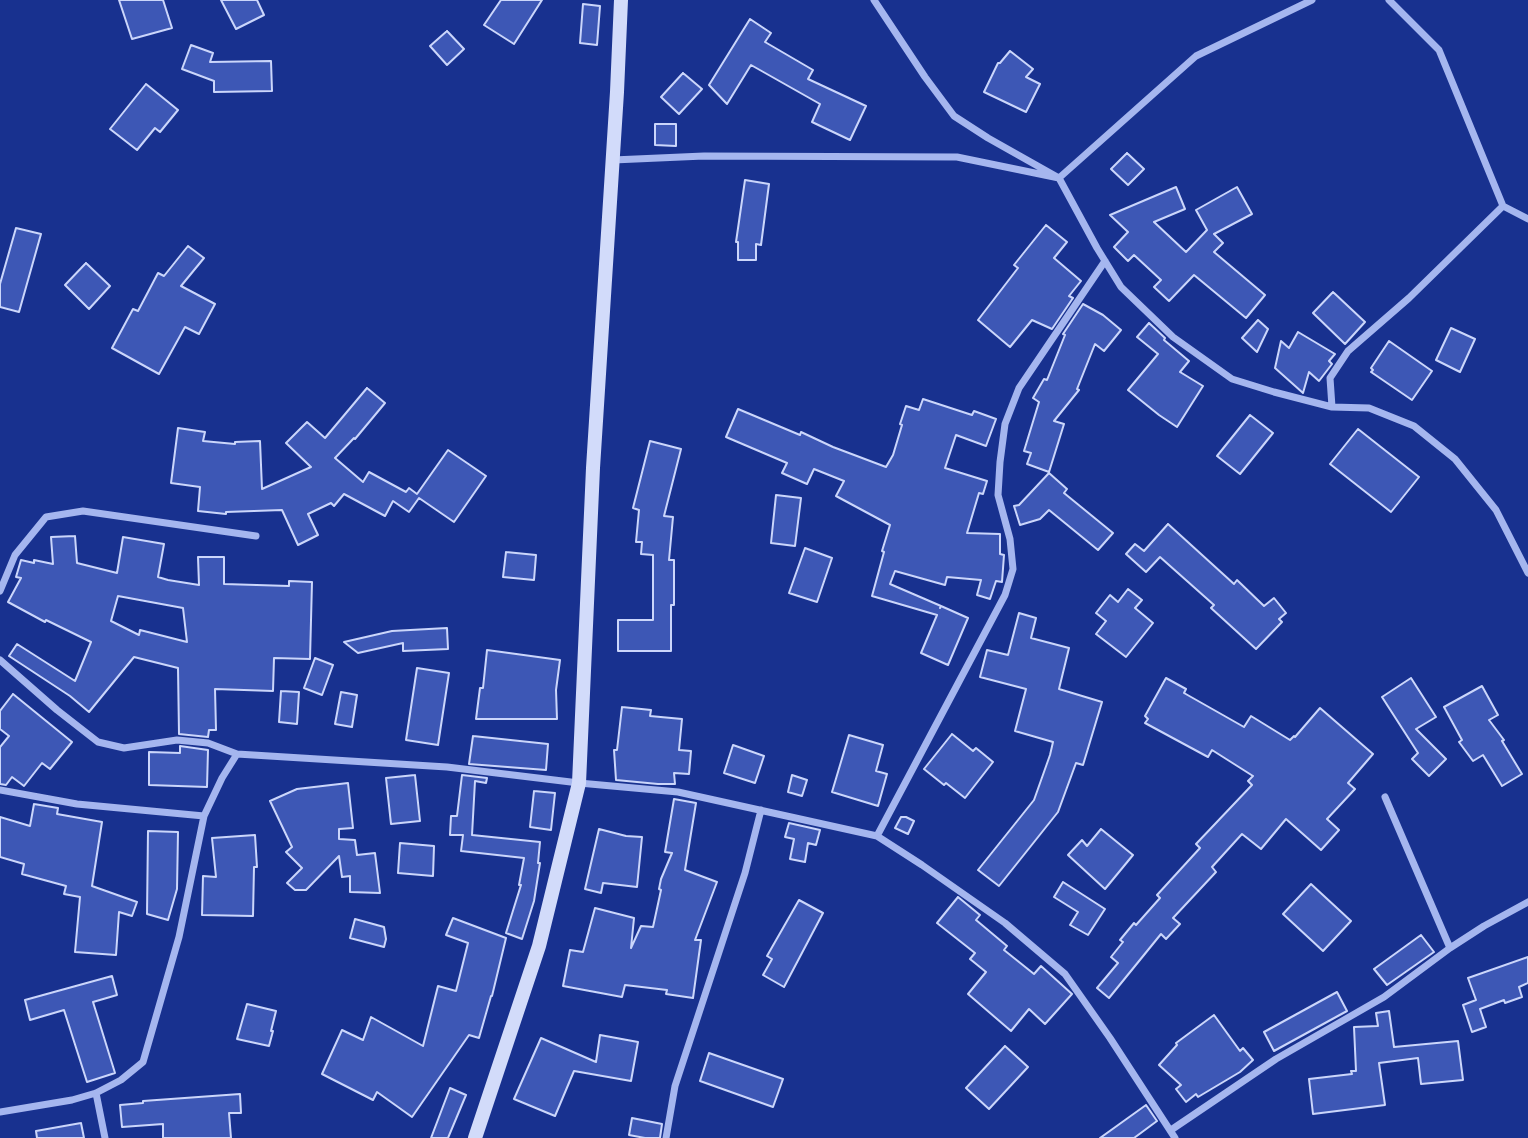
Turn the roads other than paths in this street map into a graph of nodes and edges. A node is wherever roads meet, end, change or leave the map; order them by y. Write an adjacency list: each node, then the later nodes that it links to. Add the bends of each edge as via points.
1 (621, 0): 5 (street)
2 (874, 0): 6 (street, via 954,116)
3 (1312, 0): 6 (street, via 1196,56)
4 (1389, 0): 7 (street, via 1439,50)
5 (613, 160): 6 (street, via 957,157); 16 (street)
6 (1059, 178): 9 (street)
7 (1503, 206): 8 (street); 10 (street, via 1348,351 1329,378)
8 (1528, 219)
9 (1104, 261): 10 (street, via 1121,287 1173,337 1232,379); 21 (street, via 1019,387 1005,424 999,462 998,495 1013,569 1005,595)
10 (1332, 407): 12 (street, via 1369,408 1415,426 1455,459 1496,510)
11 (256, 536): 13 (street, via 83,511 46,517 15,555)
12 (1528, 573)
13 (0, 590)
14 (0, 660): 15 (street, via 98,742 124,748 177,740 208,743)
15 (237, 754): 16 (street, via 447,767); 20 (street)
16 (579, 783): 19 (street, via 678,792); 28 (street, via 539,946)
17 (0, 790): 20 (street, via 77,804)
18 (1385, 797): 23 (street)
19 (761, 810): 21 (street); 29 (street, via 746,873 675,1086)
20 (204, 816): 24 (street, via 179,937 143,1062)
21 (877, 836): 26 (street, via 1005,923 1065,974)
22 (1528, 902): 23 (street)
23 (1450, 948): 26 (street, via 1384,998 1276,1059)
24 (96, 1093): 25 (street); 27 (street)
25 (0, 1112)
26 (1171, 1130): 30 (street)
27 (105, 1138)
28 (475, 1138)
29 (666, 1138)
30 (1175, 1138)

